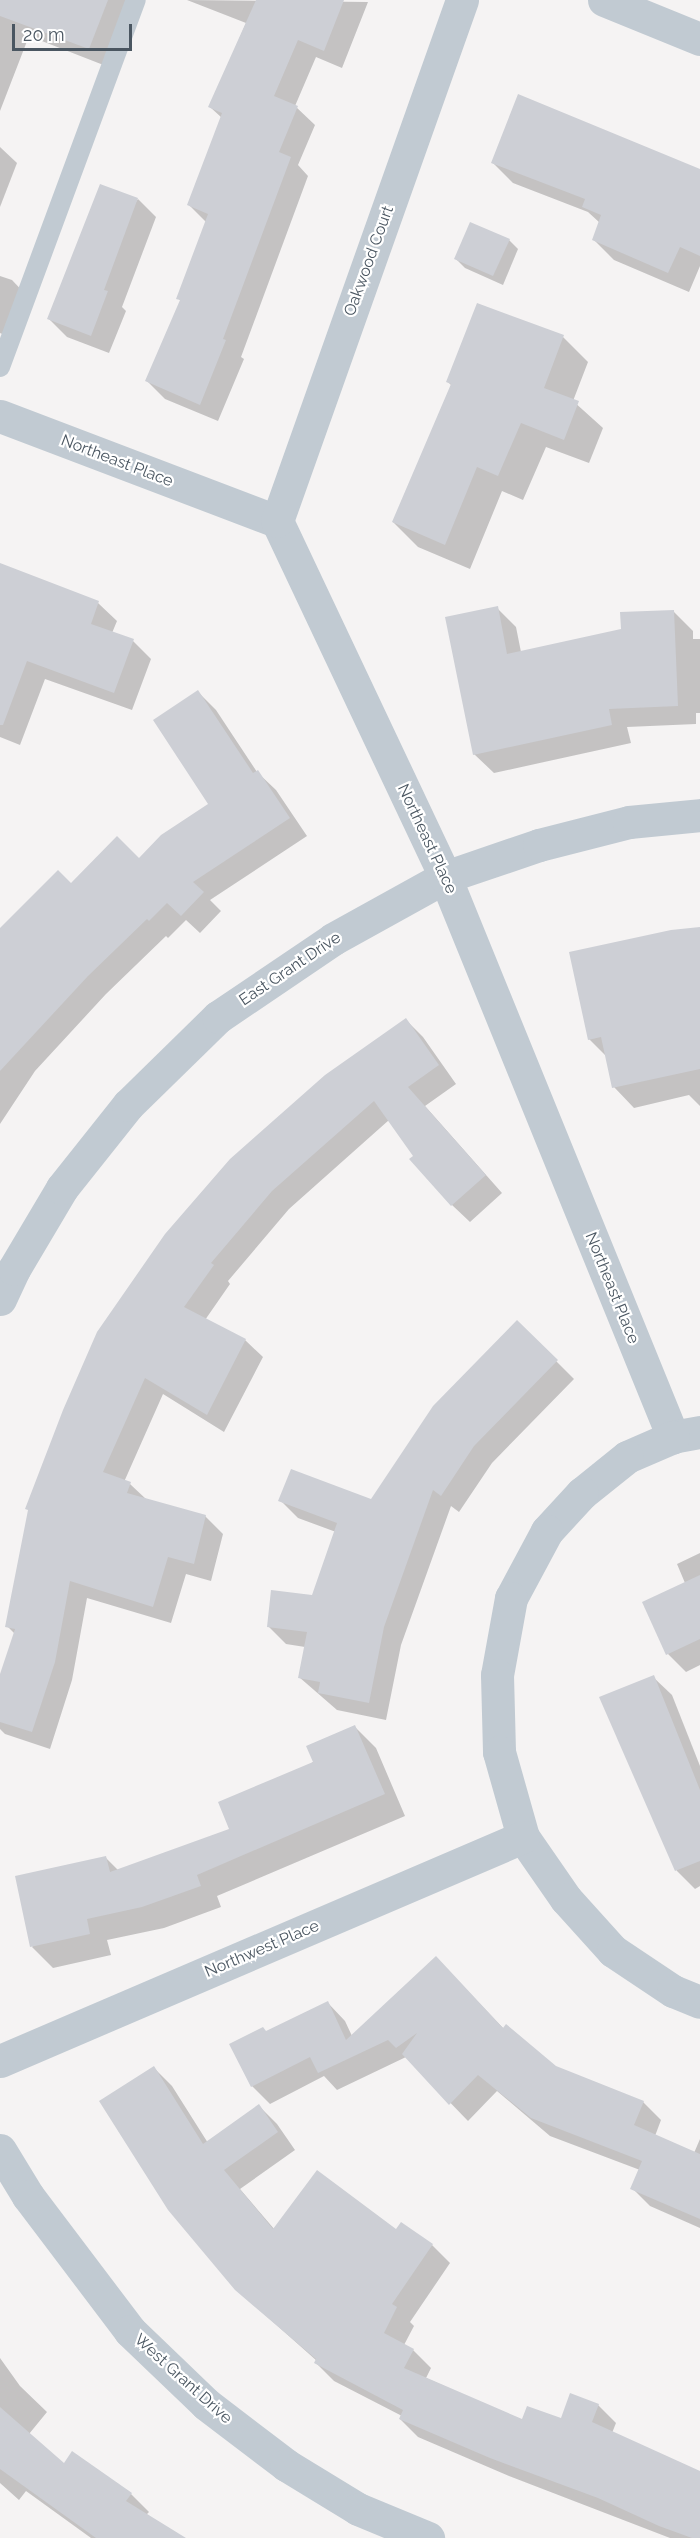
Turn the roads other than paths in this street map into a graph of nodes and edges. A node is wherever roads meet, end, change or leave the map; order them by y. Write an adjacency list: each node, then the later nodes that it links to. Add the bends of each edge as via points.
1 (136, 0): 5 (lane)
2 (462, 0): 7 (street, Oakwood Court)
3 (604, 0): 4 (street)
4 (700, 39)
5 (0, 367)
6 (0, 416): 7 (street, Northeast Place)
7 (277, 521): 9 (street, Northeast Place)
8 (700, 815): 9 (street, East Grant Drive, via 629,822 539,844)
9 (446, 877): 10 (street, East Grant Drive, via 333,939 218,1017 128,1105 62,1188); 11 (street, Northeast Place)
10 (0, 1299)
11 (686, 1435): 12 (street, via 627,1457 582,1493 547,1531 511,1598 497,1675 499,1752)
12 (524, 1837): 13 (street, via 566,1899 613,1951 672,1991); 14 (street, Northwest Place)
13 (700, 2002)
14 (0, 2061)
15 (0, 2150): 16 (street, West Grant Drive, via 28,2196 130,2331 206,2404 286,2465 358,2509)
16 (428, 2538)

